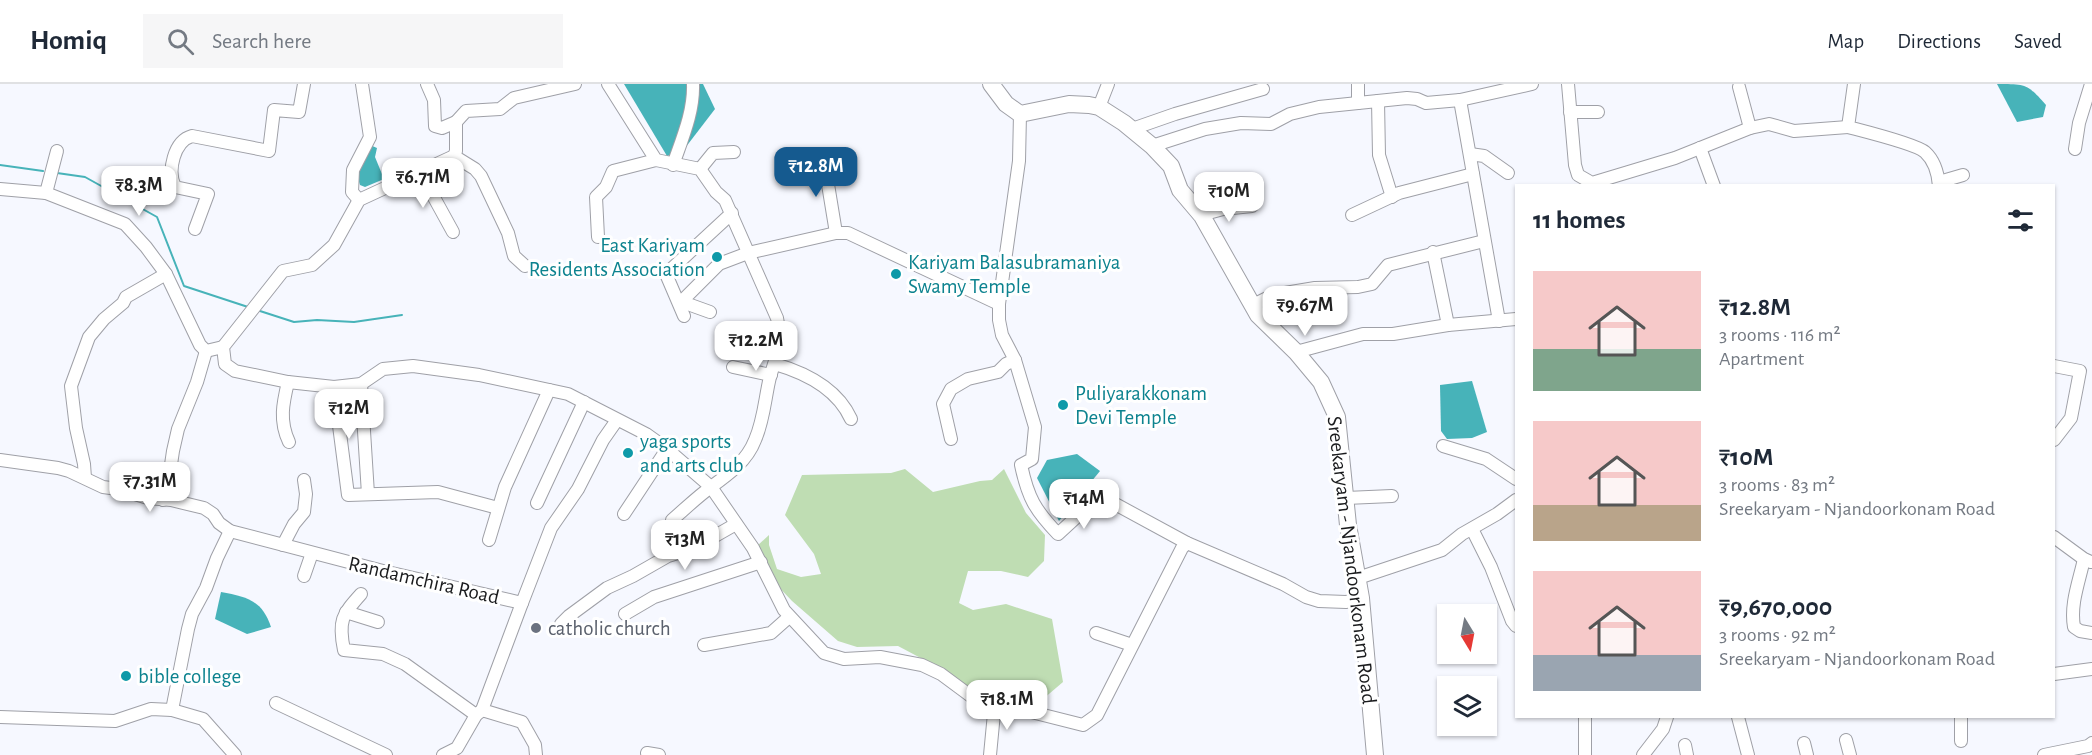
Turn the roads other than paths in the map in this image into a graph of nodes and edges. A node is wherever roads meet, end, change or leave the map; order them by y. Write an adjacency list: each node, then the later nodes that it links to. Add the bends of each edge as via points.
1 (304, 84): 55 (street, via 299,112 274,110 269,151 192,136 184,138 176,149 172,182 175,187 208,194)
2 (362, 84): 50 (street, via 370,137 353,170 352,192)
3 (427, 84): 25 (street, via 434,100 435,126 442,128)
4 (512, 84): 17 (street)
5 (575, 84): 17 (street)
6 (608, 84): 36 (street)
7 (693, 84): 38 (street, via 688,121)
8 (991, 84): 24 (main road, via 1006,104)
9 (1108, 84): 21 (street)
10 (1358, 84): 20 (street)
11 (1532, 84): 18 (street)
12 (1568, 84): 22 (street)
13 (1854, 84): 26 (street)
14 (2091, 84): 31 (street)
15 (1739, 87): 27 (street)
16 (1263, 89): 28 (street)
17 (514, 98): 25 (street, via 500,109 466,111)
18 (1460, 100): 19 (street); 34 (street)
19 (1378, 101): 20 (street); 49 (street, via 1379,155)
20 (1358, 103): 29 (street, via 1290,114 1271,124 1241,123 1205,129)
21 (1099, 107): 24 (main road, Sreekaryam - Njandoorkonam Road, via 1069,104); 28 (main road, Sreekaryam - Njandoorkonam Road)
22 (1570, 112): 23 (street); 44 (street, via 1578,175)
23 (1598, 112)
24 (1020, 114): 64 (street, via 1019,160)
25 (456, 122): 35 (street)
26 (1848, 127): 27 (street, via 1794,130 1769,124); 46 (street, via 1923,150 1934,163)
27 (1750, 128): 30 (street)
28 (1132, 129): 29 (main road, Sreekaryam - Njandoorkonam Road)
29 (1152, 146): 53 (main road, Sreekaryam - Njandoorkonam Road, via 1171,166 1180,190)
30 (1700, 148): 44 (street); 45 (street)
31 (2075, 149)
32 (57, 151): 48 (street)
33 (734, 152): 39 (street, via 713,153)
34 (1470, 154): 41 (street, via 1484,156); 42 (street)
35 (454, 156): 40 (street); 62 (street, via 481,176 514,256)
36 (656, 160): 38 (street); 58 (street, via 613,171 606,187 596,196)
37 (824, 160): 57 (street)
38 (673, 165): 39 (street)
39 (700, 169): 52 (street)
40 (420, 172): 50 (street); 56 (street)
41 (1508, 173)
42 (1473, 174): 49 (street); 59 (street)
43 (1963, 175): 46 (street)
44 (1592, 184)
45 (1713, 184)
46 (1939, 184)
47 (0, 189): 48 (street)
48 (46, 193): 63 (street, via 124,224)
49 (1392, 197): 54 (street)
50 (359, 200): 71 (street, via 334,245 312,265 283,271)
51 (1252, 206): 53 (street)
52 (732, 213): 61 (street); 67 (street, via 666,274)
53 (1201, 214): 65 (main road, Sreekaryam - Njandoorkonam Road)
54 (1352, 215)
55 (195, 229)
56 (453, 232)
57 (836, 233): 61 (street); 64 (street, via 848,233)
58 (598, 237)
59 (1484, 241): 60 (street); 69 (street)
60 (1433, 252): 65 (street, via 1388,265 1372,284 1273,295); 70 (street)
61 (748, 253): 66 (street, via 719,264 684,298 690,306); 77 (street, via 779,326 781,342)
62 (525, 266)
63 (166, 274): 72 (street); 91 (street, via 126,297 88,337 70,389)
64 (999, 304): 74 (street, via 1002,335)
65 (1253, 305): 73 (main road, Sreekaryam - Njandoorkonam Road, via 1258,315)
66 (710, 312)
67 (684, 316)
68 (1515, 319): 69 (street)
69 (1499, 321): 70 (street)
70 (1448, 325): 73 (street, via 1393,334 1363,334)
71 (223, 347): 72 (street); 78 (street, via 225,364 231,369)
72 (206, 351): 98 (street, via 178,429)
73 (1296, 352): 97 (main road, Sreekaryam - Njandoorkonam Road, via 1321,382 1337,417)
74 (1015, 360): 85 (street, via 998,372 968,379 951,389 943,404); 109 (street, via 1035,427 1032,459 1021,465 1039,515 1058,534 1095,500 1106,499)
75 (2055, 366): 86 (street, via 2080,371 2071,418)
76 (733, 368): 77 (street)
77 (773, 370): 83 (street, via 798,371 819,383 845,406); 94 (street, via 755,441 741,463)
78 (288, 382): 80 (street); 87 (street, via 281,408)
79 (361, 384): 80 (street); 81 (street, via 383,369 413,366); 95 (street)
80 (334, 387): 95 (street, via 348,495)
81 (549, 390): 82 (street); 101 (street)
82 (584, 402): 84 (street); 100 (street)
83 (851, 419)
84 (617, 420): 89 (street); 118 (street, Randamchira Road, via 551,528)
85 (951, 439)
86 (2055, 439)
87 (289, 442)
88 (1443, 446): 92 (street, via 1486,459)
89 (667, 449): 94 (street); 102 (street)
90 (0, 460): 91 (street, via 58,468)
91 (85, 478): 98 (street, via 103,488)
92 (1515, 478)
93 (304, 480): 110 (street, via 304,512)
94 (711, 487): 103 (street); 104 (street)
95 (368, 494): 101 (street, via 438,492)
96 (1392, 496): 97 (street)
97 (1346, 498): 115 (main road, Sreekaryam - Njandoorkonam Road)
98 (163, 500): 106 (street, via 209,510)
99 (1515, 501): 105 (street)
100 (537, 503)
101 (498, 508): 108 (street)
102 (624, 514)
103 (672, 520)
104 (736, 524): 113 (street); 123 (street, via 607,588)
105 (1472, 529): 115 (street, via 1442,550); 124 (street)
106 (230, 531): 110 (street, Randamchira Road); 133 (street, via 188,629)
107 (2055, 538): 112 (street)
108 (489, 540)
109 (1187, 543): 117 (street, via 1306,597 1346,602); 128 (street)
110 (283, 545): 111 (street, Randamchira Road)
111 (312, 553): 114 (street); 118 (street, Randamchira Road)
112 (2088, 561): 126 (street, via 2072,615 2074,627)
113 (761, 562): 120 (street, via 654,597); 121 (street)
114 (304, 576)
115 (1358, 578): 117 (main road, Sreekaryam - Njandoorkonam Road)
116 (361, 594): 119 (street)
117 (1360, 598): 148 (main road, Sreekaryam - Njandoorkonam Road)
118 (522, 603): 134 (street)
119 (346, 612): 122 (street); 134 (street, via 341,620 344,650 382,654 405,664)
120 (625, 614)
121 (789, 617): 127 (street, via 771,633); 132 (street, via 824,653 844,659 880,657 922,665 972,697)
122 (378, 622)
123 (561, 624)
124 (1515, 625)
125 (1096, 633): 128 (street)
126 (2092, 633)
127 (704, 645)
128 (1132, 645): 132 (street, via 1097,715 1083,725)
129 (2092, 669): 130 (street)
130 (2055, 674)
131 (276, 703): 144 (street)
132 (995, 703): 147 (street)
133 (172, 710): 135 (street, via 151,709 114,721); 143 (street, via 203,719)
134 (479, 712): 145 (street, via 457,747); 146 (street, via 522,722)
135 (0, 717)
136 (1585, 718): 149 (street)
137 (1667, 718): 150 (street)
138 (1738, 718): 151 (street)
139 (1961, 718): 141 (street)
140 (1846, 740): 152 (street)
141 (1961, 741)
142 (2092, 743): 153 (street)
143 (235, 755)
144 (386, 755)
145 (443, 755)
146 (536, 755)
147 (990, 755)
148 (1375, 755)
149 (1586, 755)
150 (1643, 755)
151 (1748, 755)
152 (1850, 755)
153 (2044, 755)

